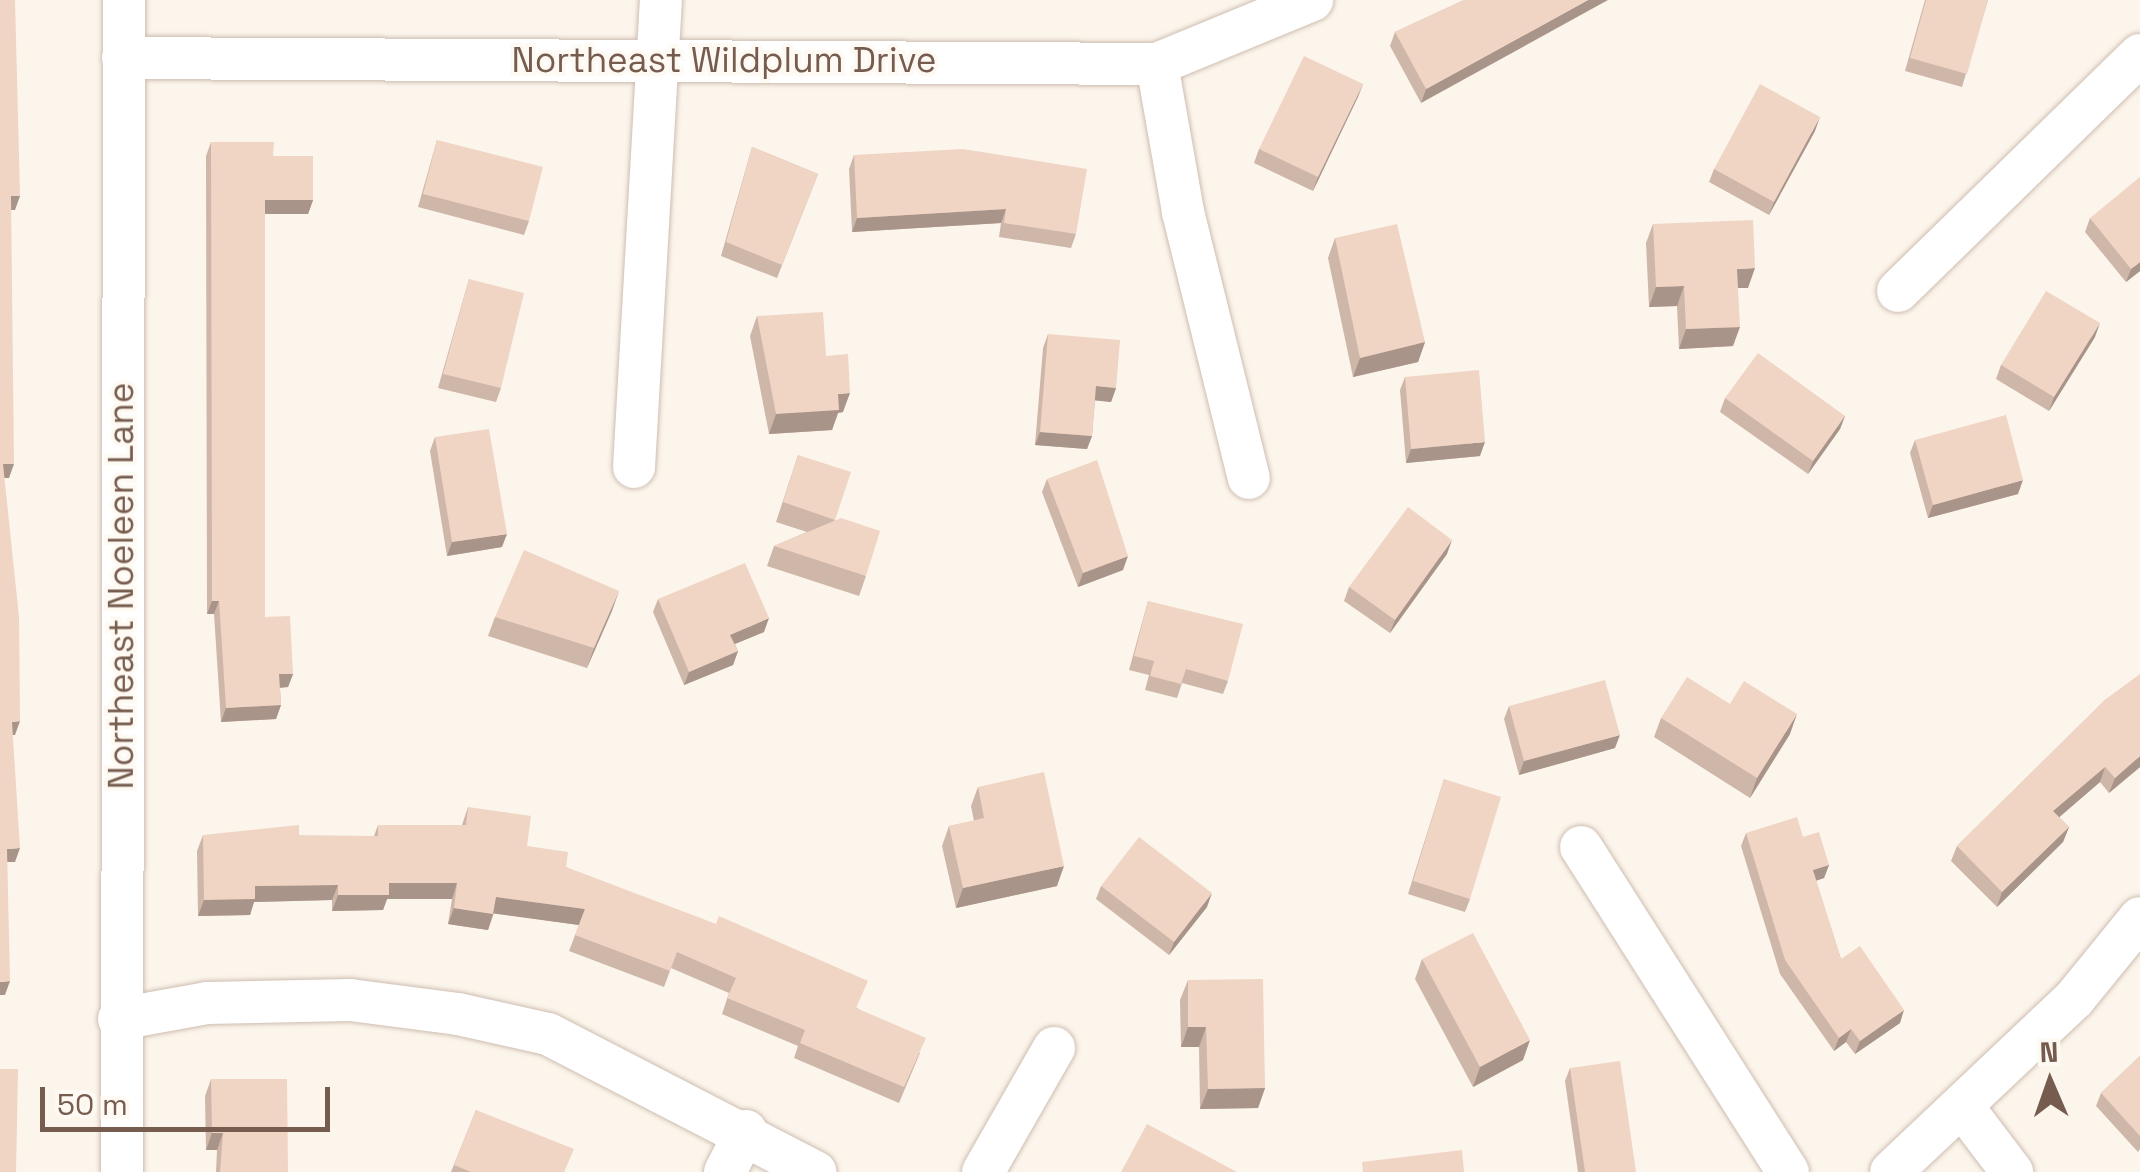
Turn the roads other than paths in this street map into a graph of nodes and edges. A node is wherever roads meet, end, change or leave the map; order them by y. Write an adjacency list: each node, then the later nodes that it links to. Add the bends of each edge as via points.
1 (124, 0): 5 (street, Northeast Noeleen Lane)
2 (661, 0): 6 (street)
3 (1312, 0): 7 (street, Northeast Wildplum Drive)
4 (2140, 55): 8 (street)
5 (123, 58): 6 (street, Northeast Wildplum Drive); 13 (street, Northeast Noeleen Lane)
6 (660, 59): 7 (street, Northeast Wildplum Drive); 9 (street)
7 (1158, 64): 10 (street, via 1183,212)
8 (1898, 292)
9 (634, 467)
10 (1249, 478)
11 (1581, 847): 21 (street)
12 (2140, 918): 15 (street)
13 (119, 1019): 16 (street, via 207,1003 314,1001 458,1014 548,1034); 17 (street, Northeast Noeleen Lane)
14 (1054, 1048): 20 (street)
15 (1965, 1110): 22 (street); 23 (street)
16 (746, 1131): 18 (street); 19 (street)
17 (122, 1172)
18 (726, 1172)
19 (815, 1172)
20 (983, 1172)
21 (1788, 1172)
22 (1891, 1172)
23 (2012, 1172)

